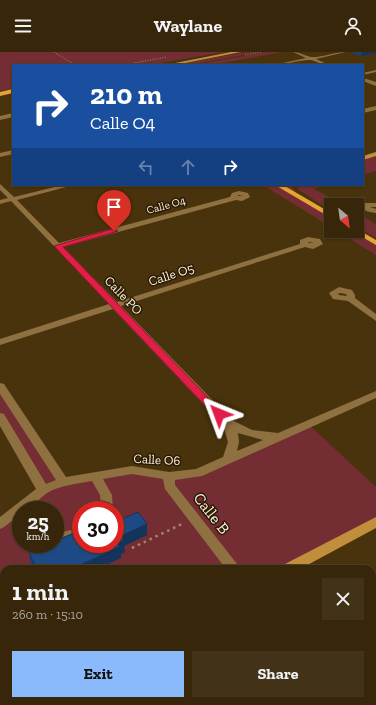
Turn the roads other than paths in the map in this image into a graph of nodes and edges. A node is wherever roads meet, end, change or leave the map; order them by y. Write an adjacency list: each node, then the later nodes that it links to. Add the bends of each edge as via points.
1 (239, 52): 5 (main road)
2 (295, 52): 4 (street)
3 (344, 52): 4 (street)
4 (311, 58): 6 (street); 7 (street)
5 (173, 64)
6 (281, 64)
7 (326, 64)
8 (376, 72): 9 (street)
9 (364, 74)
10 (364, 79): 11 (street)
11 (376, 84)
12 (12, 92): 13 (main road)
13 (0, 95)
14 (376, 108): 15 (street)
15 (364, 111)
16 (12, 115): 17 (street)
17 (0, 118)
18 (376, 150): 20 (main road)
19 (12, 152): 22 (street)
20 (364, 154)
21 (376, 154): 23 (main road)
22 (0, 155)
23 (364, 158)
24 (0, 186): 30 (street, Calle PO)
25 (66, 186): 30 (street)
26 (280, 186): 28 (main road)
27 (292, 186): 28 (main road)
28 (297, 195): 34 (main road)
29 (234, 198): 38 (street, Calle O4)
30 (12, 199): 31 (street); 38 (street, Calle PO)
31 (0, 202)
32 (376, 205): 33 (street, via 365,207)
33 (376, 211)
34 (324, 212)
35 (364, 236): 36 (main road)
36 (376, 243)
37 (305, 245): 40 (street, Calle O5)
38 (58, 246): 40 (street, Calle PO)
39 (349, 298): 41 (street)
40 (115, 306): 42 (street, Calle O5); 46 (street, Calle PO)
41 (376, 318)
42 (0, 342)
43 (0, 386): 51 (street)
44 (376, 394): 47 (street, Calle O6)
45 (0, 417): 52 (street)
46 (228, 424): 47 (street, Calle PO, via 245,433 262,437); 48 (street, Calle PO, via 234,436 233,449)
47 (282, 436): 48 (street, Calle O6)
48 (227, 460): 50 (street, Calle O6, via 198,473)
49 (95, 476): 50 (street, Calle O6, via 132,470); 51 (street, Calle O6); 54 (street, via 106,495)
50 (169, 476): 58 (street, Calle B, via 169,486)
51 (63, 482): 52 (street, Calle O6)
52 (43, 490): 53 (street, Calle O6)
53 (32, 501)
54 (106, 501)
55 (12, 517): 57 (street, Calle O6)
56 (376, 522): 59 (main road)
57 (0, 524)
58 (231, 565)
59 (295, 565)

